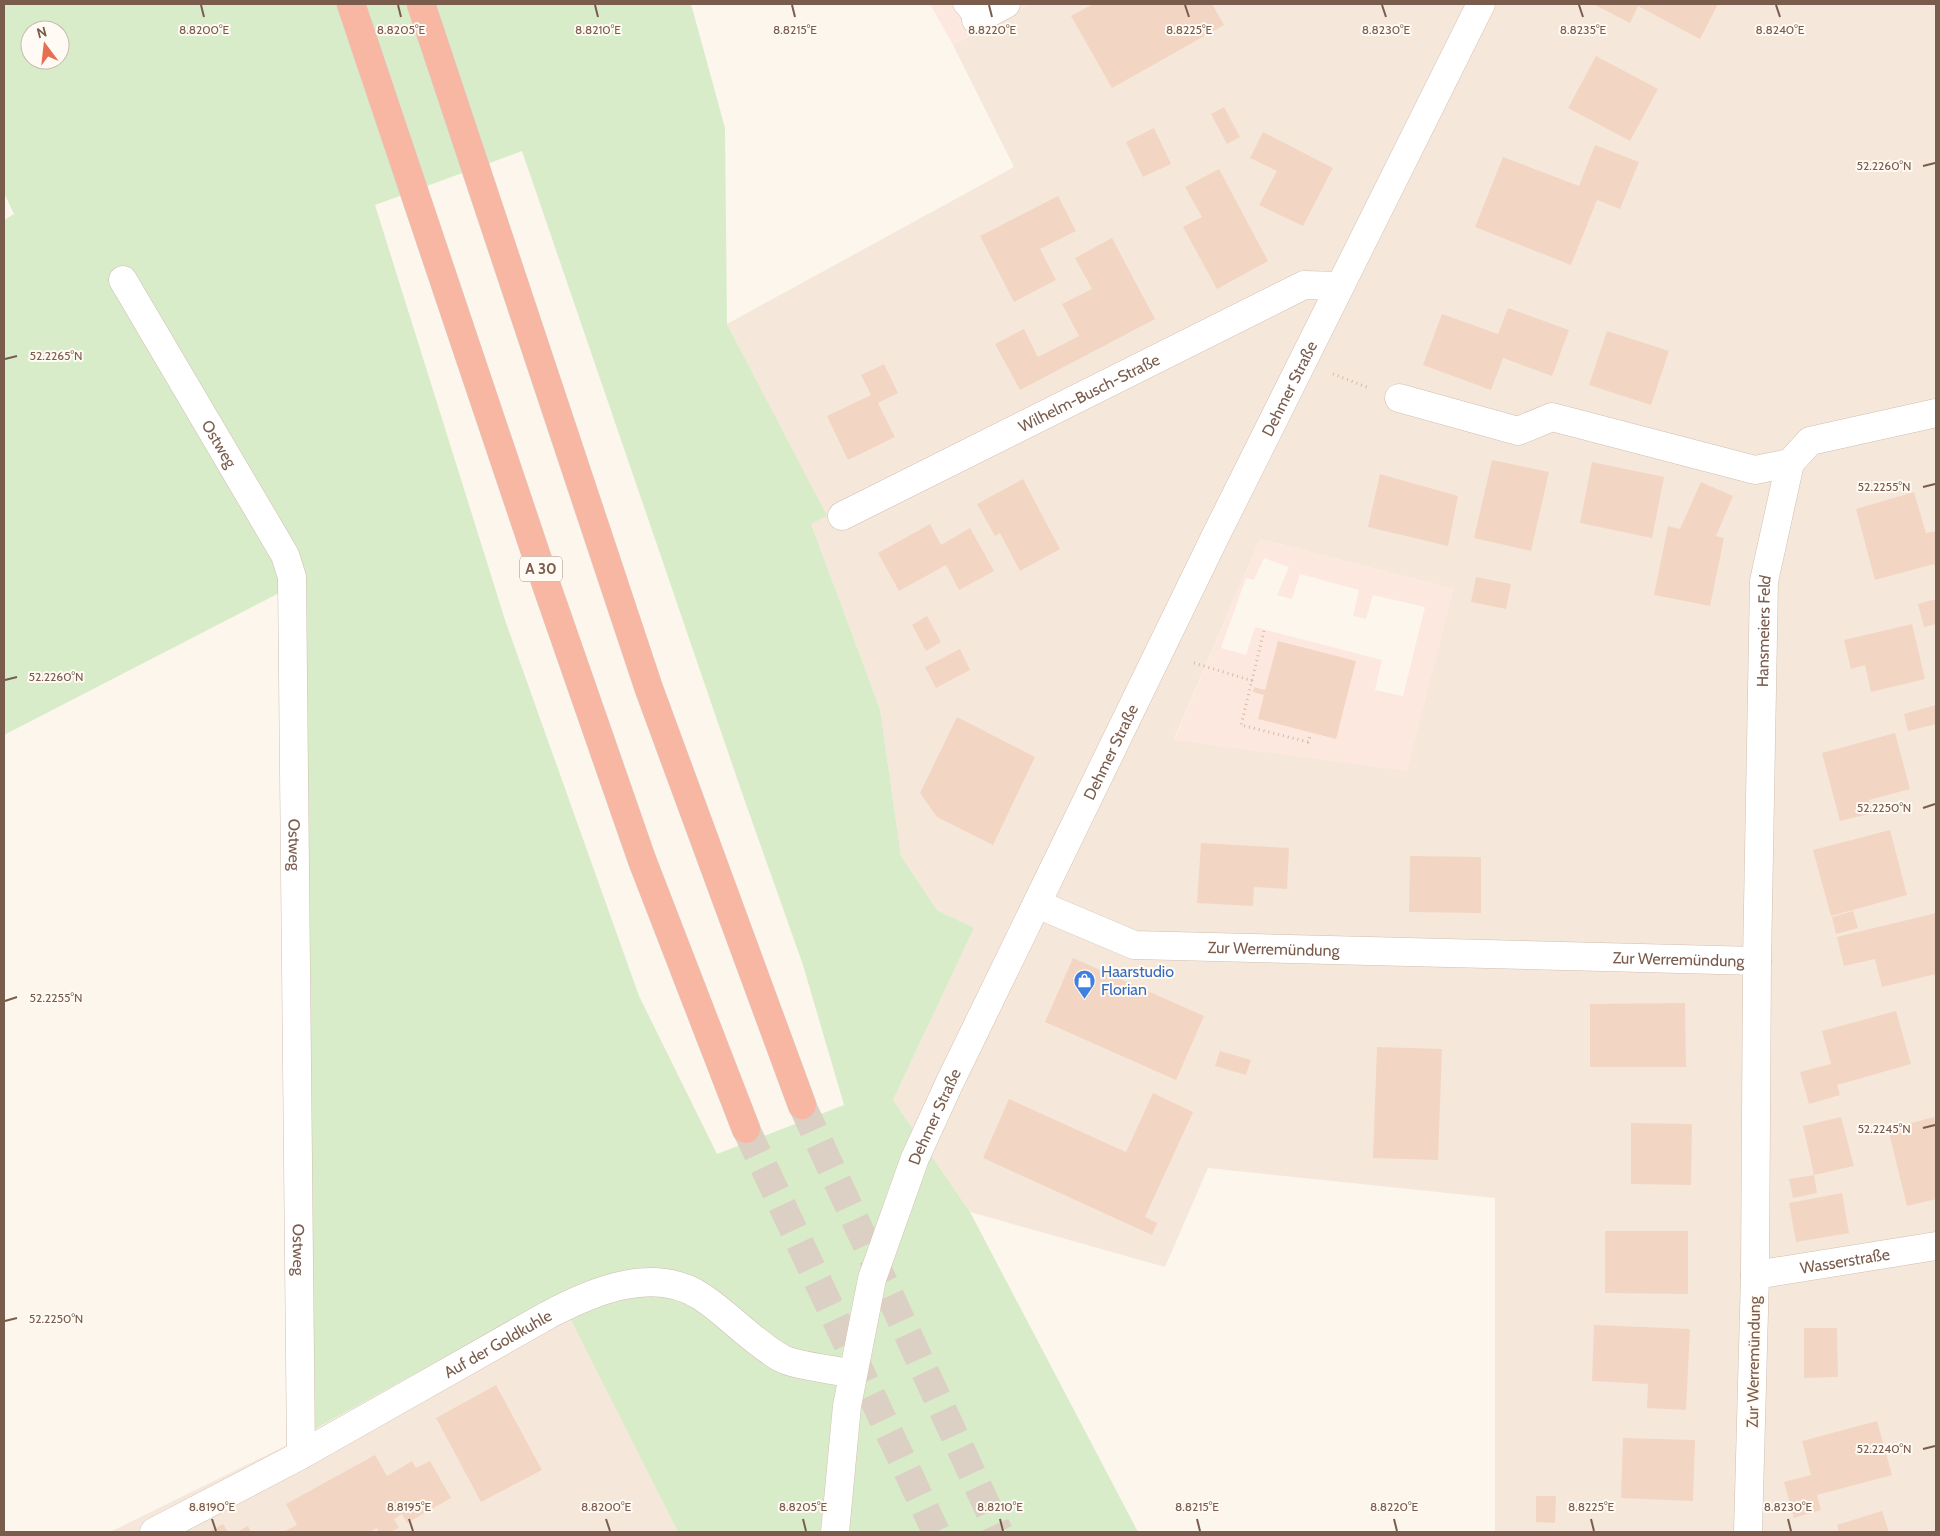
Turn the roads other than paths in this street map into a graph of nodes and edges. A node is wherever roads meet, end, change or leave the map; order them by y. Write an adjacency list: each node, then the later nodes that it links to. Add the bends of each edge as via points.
1 (351, 4): 15 (highway, A 30, via 639,851)
2 (421, 4): 14 (highway, via 649,689)
3 (1006, 4): 5 (street)
4 (1481, 4): 7 (street, Dehmer Straße)
5 (970, 12)
6 (123, 280): 19 (street, Ostweg, via 285,555 292,577)
7 (1340, 286): 11 (street, Wilhelm-Busch-Straße, via 1304,284); 12 (street, Dehmer Straße)
8 (1399, 398): 10 (street, via 1518,430 1552,417 1755,470)
9 (1936, 413): 10 (street, Hansmeiers Feld, via 1810,441)
10 (1790, 463): 13 (street, Hansmeiers Feld, via 1764,581)
11 (842, 516)
12 (1037, 904): 13 (street, Zur Werremündung, via 1134,945); 18 (street, Dehmer Straße, via 915,1158 872,1279)
13 (1757, 960): 17 (street, Zur Werremündung)
14 (802, 1105)
15 (746, 1129)
16 (1936, 1246): 17 (street, Wasserstraße)
17 (1755, 1275): 22 (street, Zur Werremündung)
18 (852, 1374): 19 (street, Auf der Goldkuhle, via 782,1359 701,1296 668,1282 620,1285 575,1300); 21 (street, Dehmer Straße)
19 (301, 1455): 20 (street, Auf der Goldkuhle)
20 (154, 1532)
21 (835, 1532)
22 (1748, 1532)

